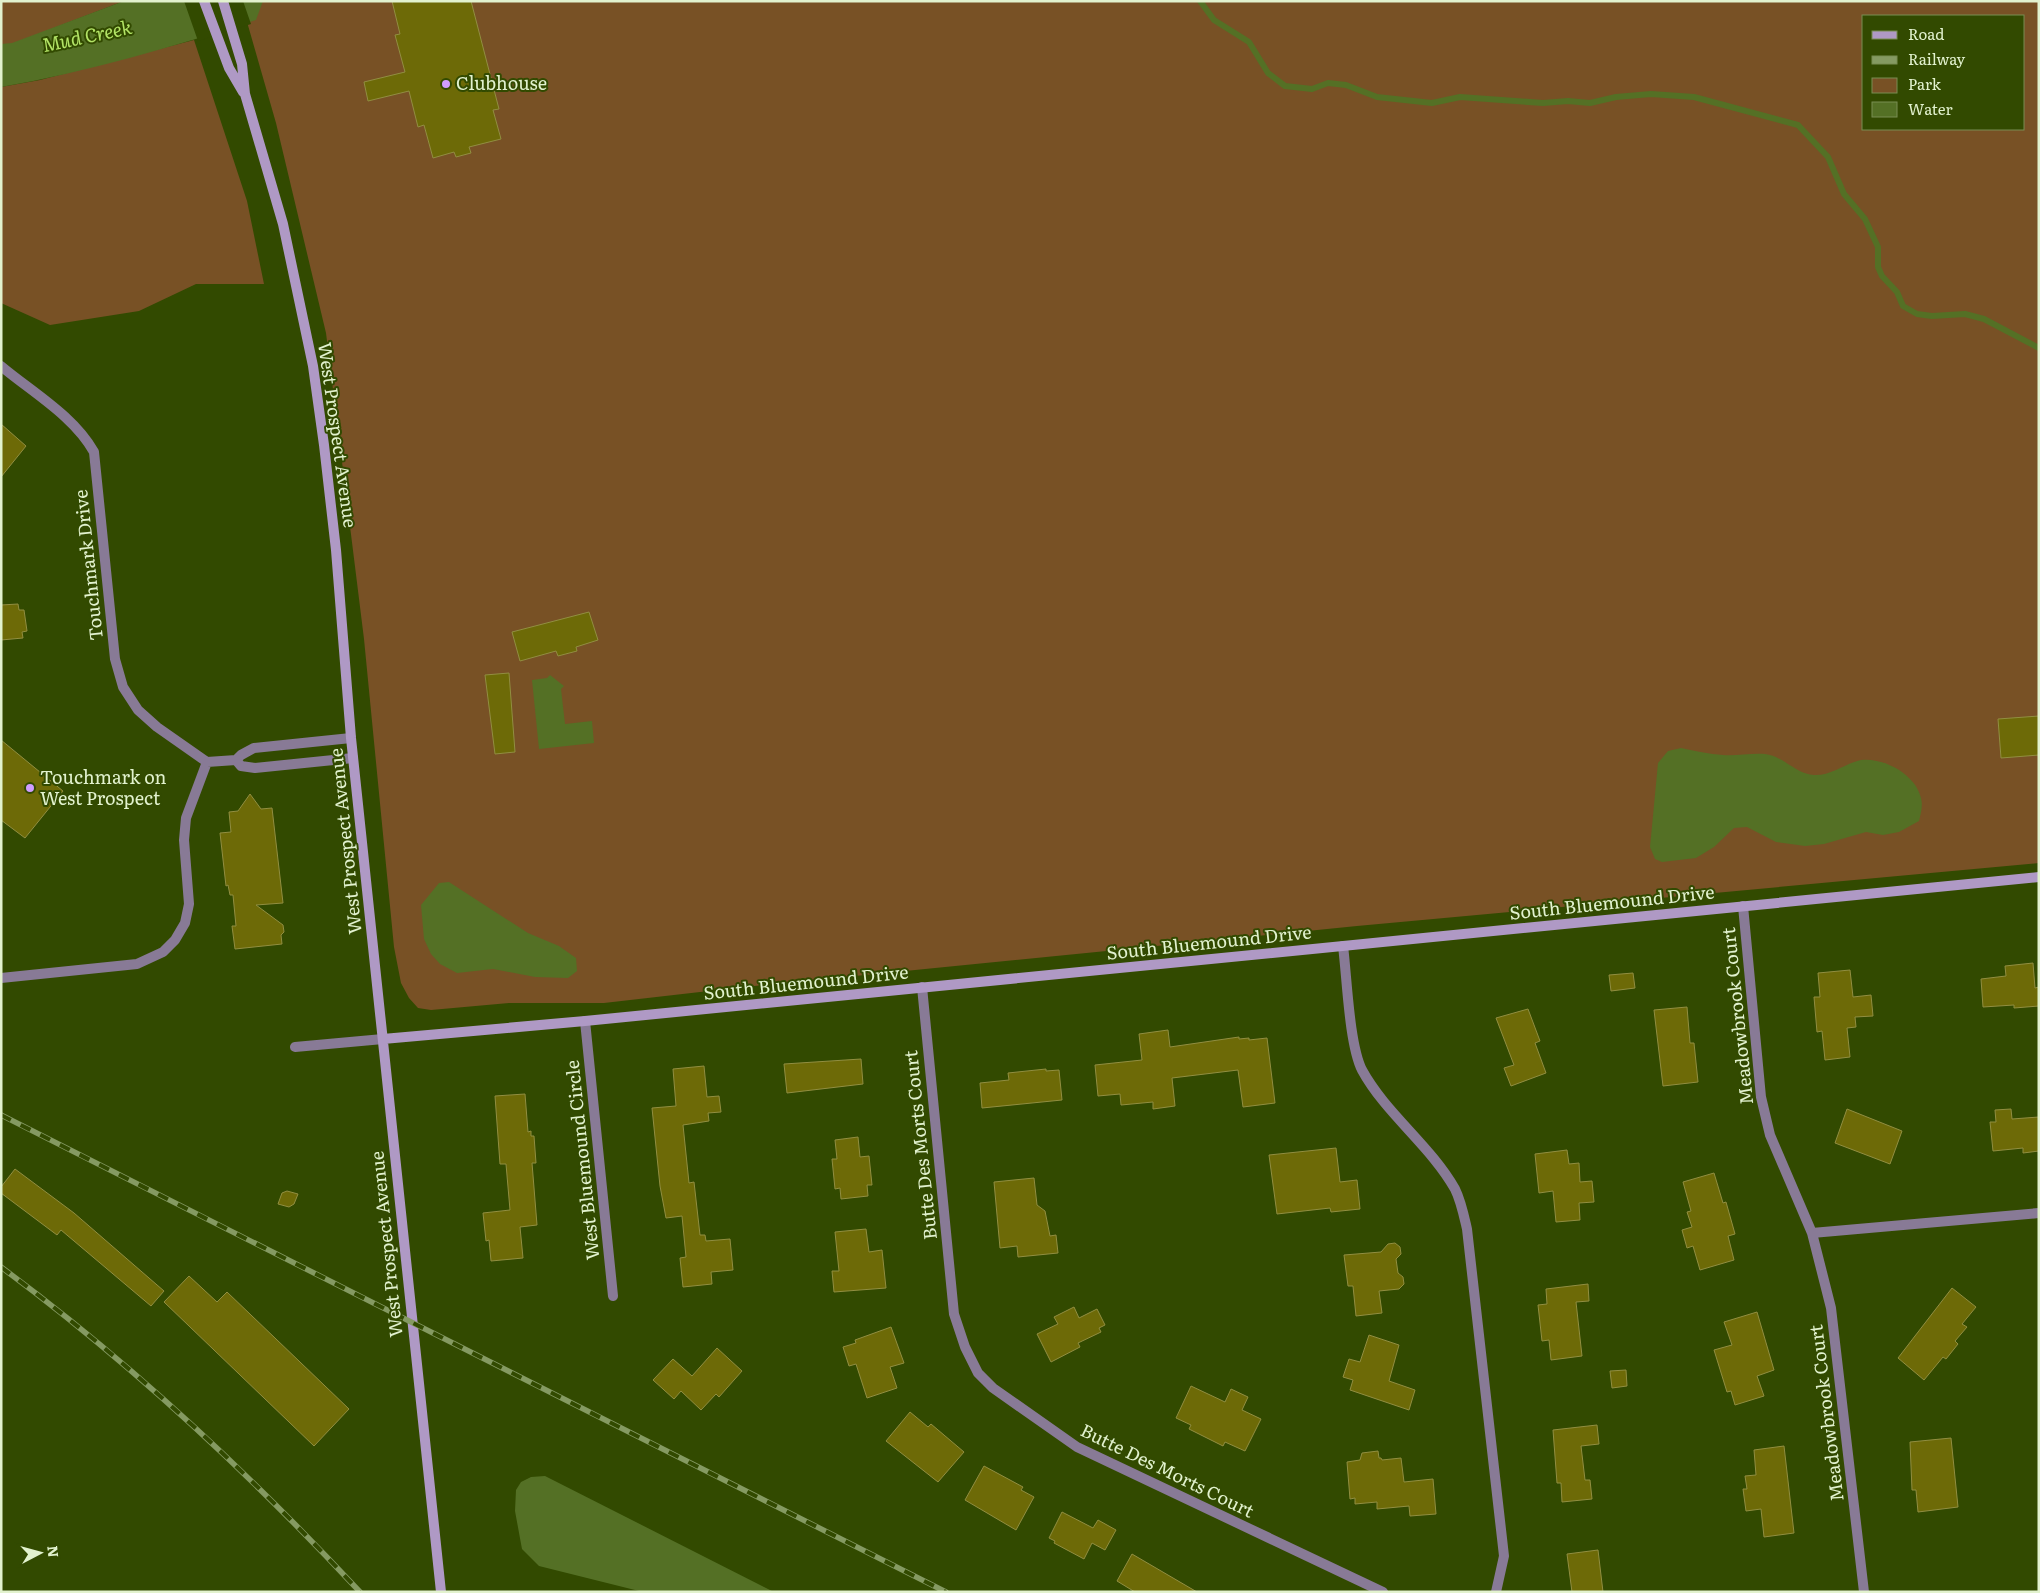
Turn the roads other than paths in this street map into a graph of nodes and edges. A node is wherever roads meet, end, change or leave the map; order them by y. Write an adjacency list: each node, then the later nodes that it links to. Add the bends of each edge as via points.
1 (204, 1): 3 (main road, West Prospect Avenue, via 229,68)
2 (223, 1): 3 (main road, West Prospect Avenue, via 242,64)
3 (245, 94): 5 (main road, West Prospect Avenue, via 282,224 313,366 336,550)
4 (1, 366): 8 (street, Touchmark Drive, via 66,419 85,437 94,452 115,659 123,687 138,710 157,727)
5 (351, 738): 6 (main road, West Prospect Avenue); 7 (street, via 254,748)
6 (353, 758): 7 (street, via 255,768 241,766); 15 (main road, West Prospect Avenue)
7 (236, 760): 8 (street)
8 (207, 762): 12 (street, via 186,818 184,840 189,904 175,940 163,952 137,964)
9 (2039, 878): 10 (main road, South Bluemound Drive)
10 (1744, 906): 11 (main road, South Bluemound Drive); 18 (street, Meadowbrook Court, via 1761,1097 1770,1134)
11 (1343, 946): 13 (main road, South Bluemound Drive); 22 (street, via 1352,1027 1361,1068 1434,1157 1456,1191 1465,1220 1504,1556)
12 (1, 978)
13 (922, 987): 14 (main road, South Bluemound Drive); 21 (street, Butte Des Morts Court, via 954,1314 965,1348 978,1373 993,1388 1077,1447)
14 (585, 1021): 15 (main road, South Bluemound Drive); 19 (street, West Bluemound Circle)
15 (383, 1039): 16 (street); 20 (main road, West Prospect Avenue)
16 (295, 1047)
17 (2039, 1214): 18 (street)
18 (1812, 1233): 23 (street, Meadowbrook Court, via 1831,1308)
19 (614, 1296)
20 (441, 1592)
21 (1383, 1592)
22 (1496, 1592)
23 (1864, 1592)

